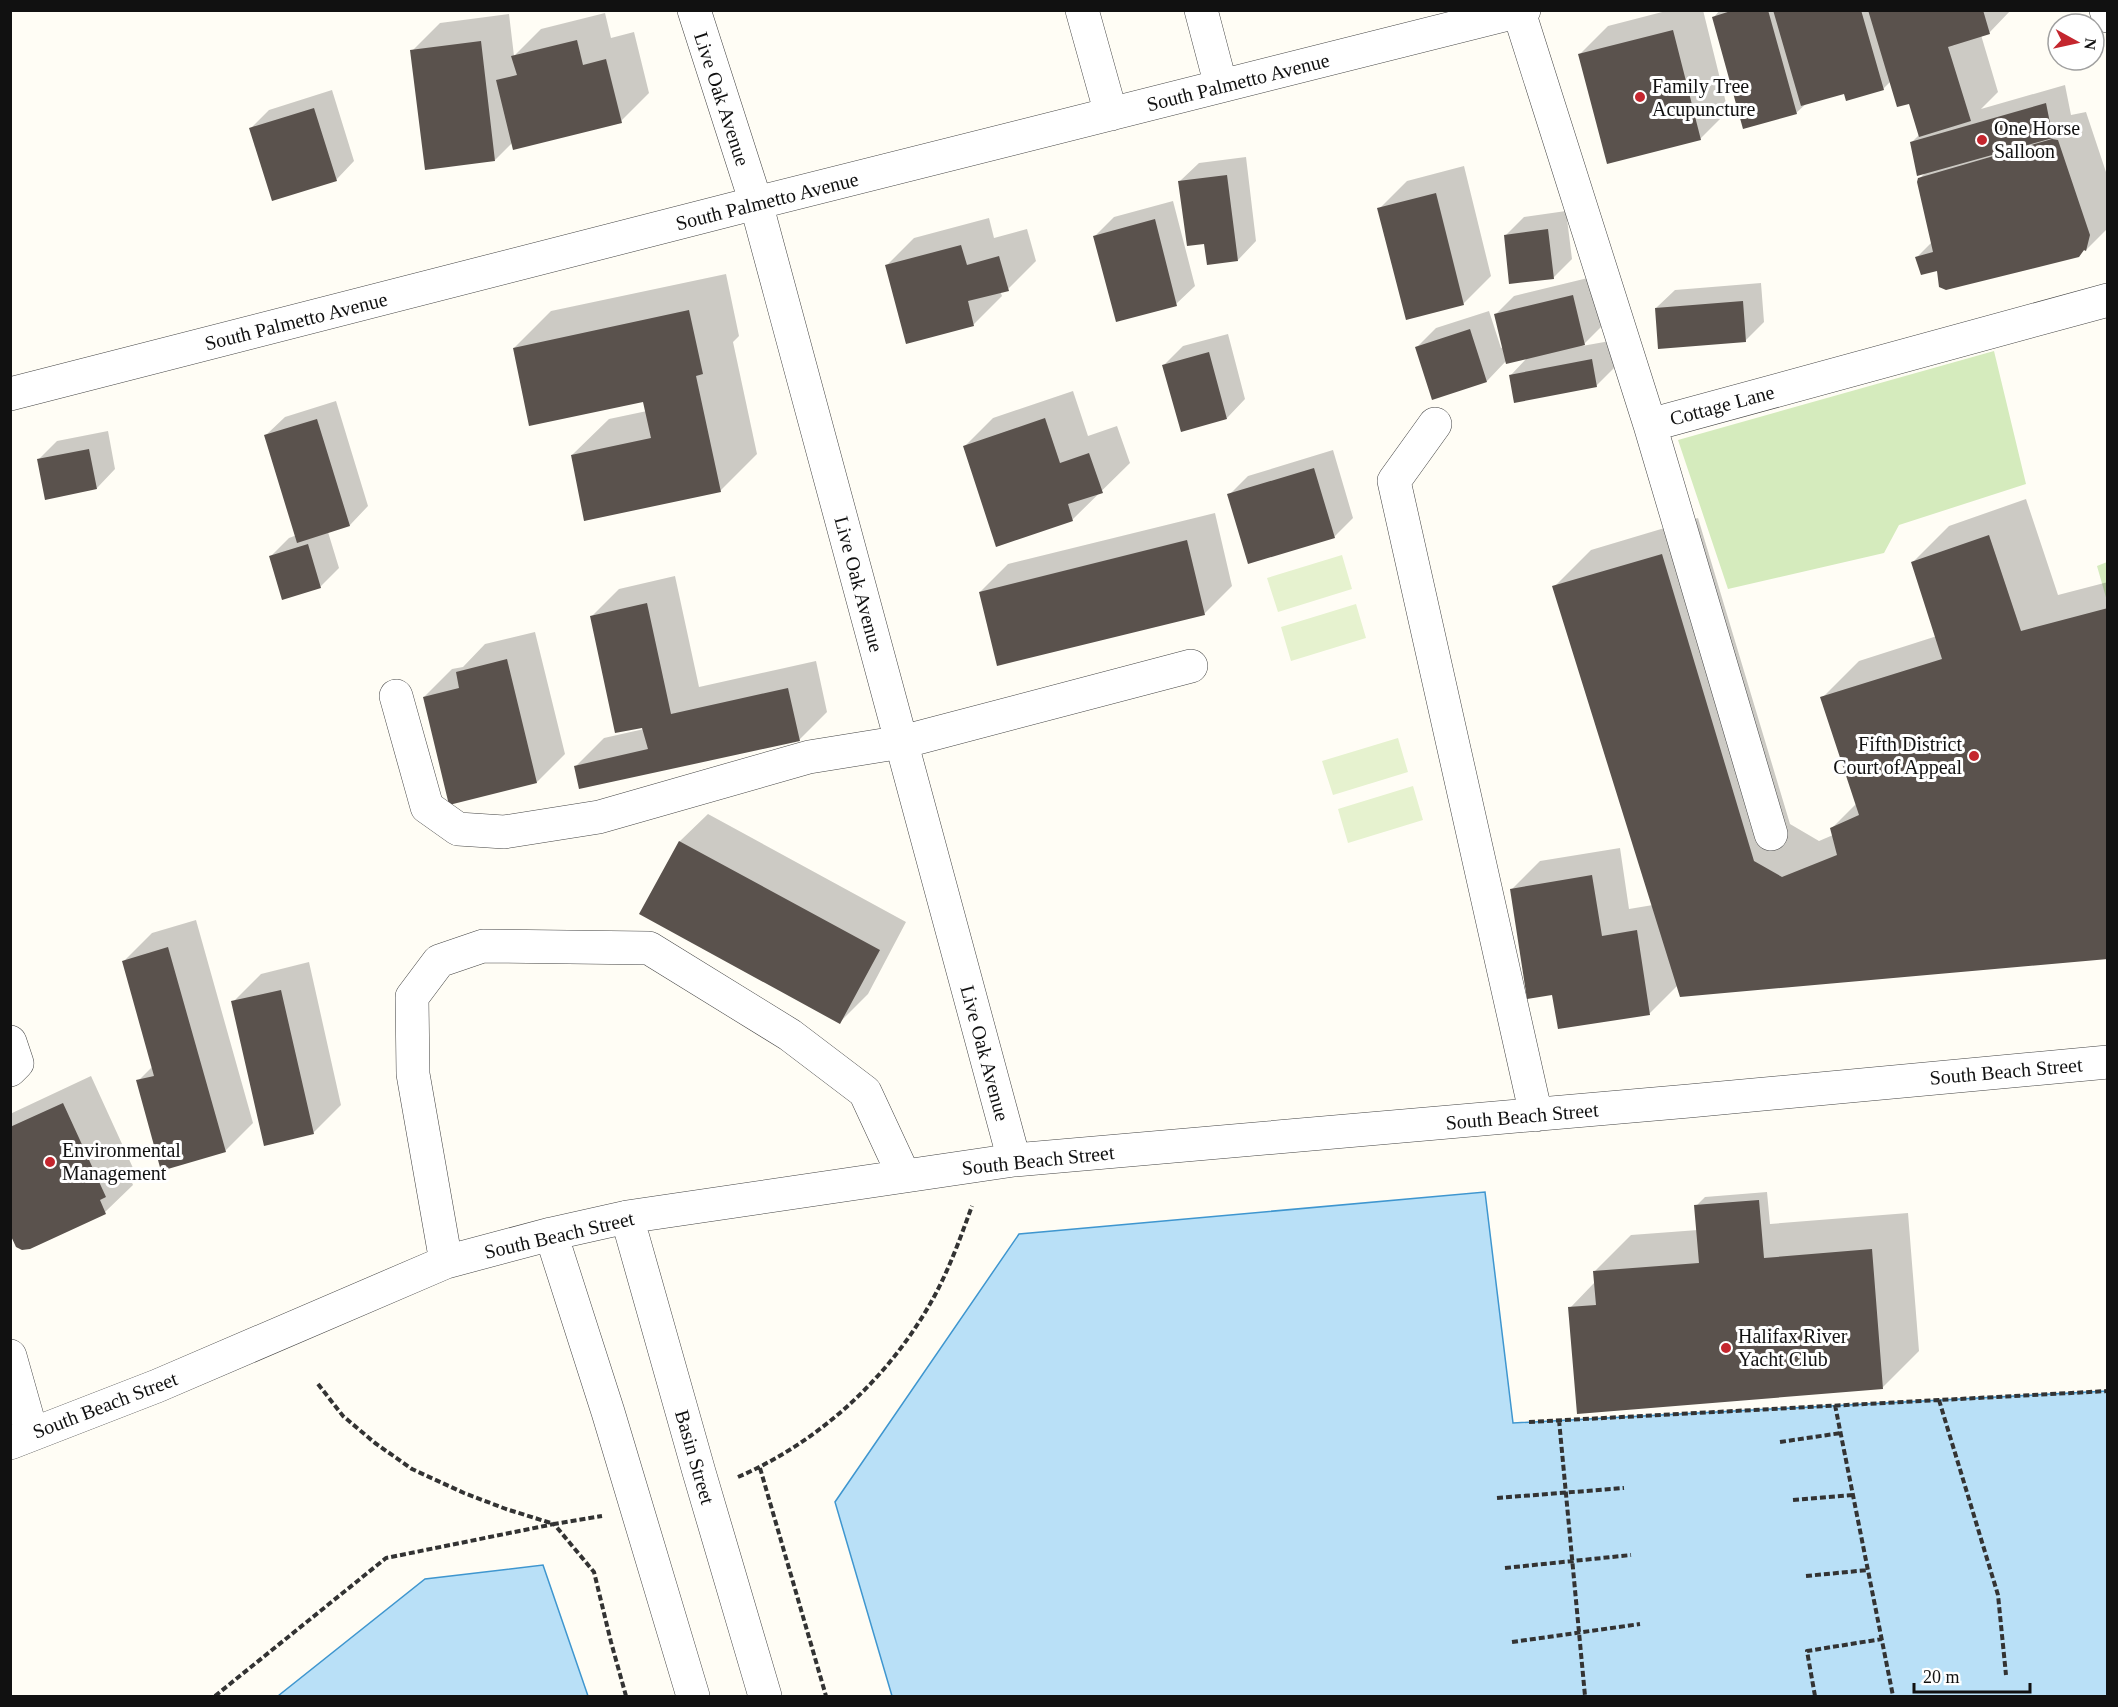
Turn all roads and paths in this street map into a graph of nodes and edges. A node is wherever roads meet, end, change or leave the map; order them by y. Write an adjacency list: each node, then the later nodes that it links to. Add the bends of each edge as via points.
1 (694, 10): 9 (street, Live Oak Avenue)
2 (1082, 10): 8 (street)
3 (1201, 10): 7 (street)
4 (2106, 10): 6 (street)
5 (1521, 11): 7 (street, South Palmetto Avenue); 13 (street, Cottage Lane)
6 (2108, 16)
7 (1221, 86): 8 (street, South Palmetto Avenue)
8 (1111, 114): 9 (street, South Palmetto Avenue)
9 (756, 203): 11 (street, South Palmetto Avenue); 16 (street, Live Oak Avenue)
10 (2108, 300): 13 (street, Cottage Lane)
11 (10, 394)
12 (1435, 424): 21 (street, via 1394,481)
13 (1650, 425): 17 (street)
14 (1191, 666): 16 (street)
15 (396, 696): 16 (street, via 427,807 458,829 504,832 599,817 809,757)
16 (902, 742): 22 (street, Live Oak Avenue)
17 (1771, 834)
18 (10, 1042): 20 (street, via 17,1063)
19 (2108, 1062): 21 (street, South Beach Street)
20 (10, 1070)
21 (1536, 1114): 22 (street, South Beach Street)
22 (1014, 1160): 23 (street, South Beach Street)
23 (904, 1176): 25 (street, South Beach Street); 27 (street, via 865,1092 790,1035 649,948 483,946 439,961 412,997 413,1074)
24 (972, 1206): 38 (path, via 935,1295 879,1377 843,1411)
25 (627, 1217): 26 (street, South Beach Street); 60 (street, Basin Street)
26 (552, 1234): 27 (street, South Beach Street); 59 (street)
27 (446, 1262): 36 (street, South Beach Street, via 157,1386)
28 (10, 1356): 36 (street)
29 (318, 1384): 46 (path, via 343,1416 412,1469 464,1493)
30 (2108, 1391): 31 (path)
31 (1939, 1400): 32 (path); 56 (path, via 1998,1595)
32 (1835, 1405): 33 (path); 35 (path)
33 (1559, 1420): 34 (path); 41 (path)
34 (1529, 1422)
35 (1841, 1433): 37 (path); 42 (path)
36 (21, 1438)
37 (1780, 1442)
38 (760, 1468): 39 (path); 61 (path)
39 (732, 1480)
40 (1624, 1488): 41 (path)
41 (1566, 1493): 43 (path); 48 (path)
42 (1853, 1495): 44 (path); 50 (path)
43 (1497, 1498)
44 (1794, 1500)
45 (604, 1516): 46 (path)
46 (554, 1524): 57 (path, via 386,1558); 58 (path, via 594,1572)
47 (1631, 1555): 48 (path)
48 (1572, 1562): 49 (path); 53 (path)
49 (1505, 1568)
50 (1868, 1570): 51 (path); 54 (path)
51 (1806, 1576)
52 (1640, 1624): 53 (path)
53 (1579, 1634): 55 (path); 62 (path)
54 (1882, 1638): 63 (path, via 1807,1651); 64 (path)
55 (1512, 1642)
56 (2006, 1675)
57 (215, 1696)
58 (626, 1696)
59 (693, 1696)
60 (765, 1696)
61 (826, 1696)
62 (1585, 1696)
63 (1815, 1696)
64 (1893, 1696)

